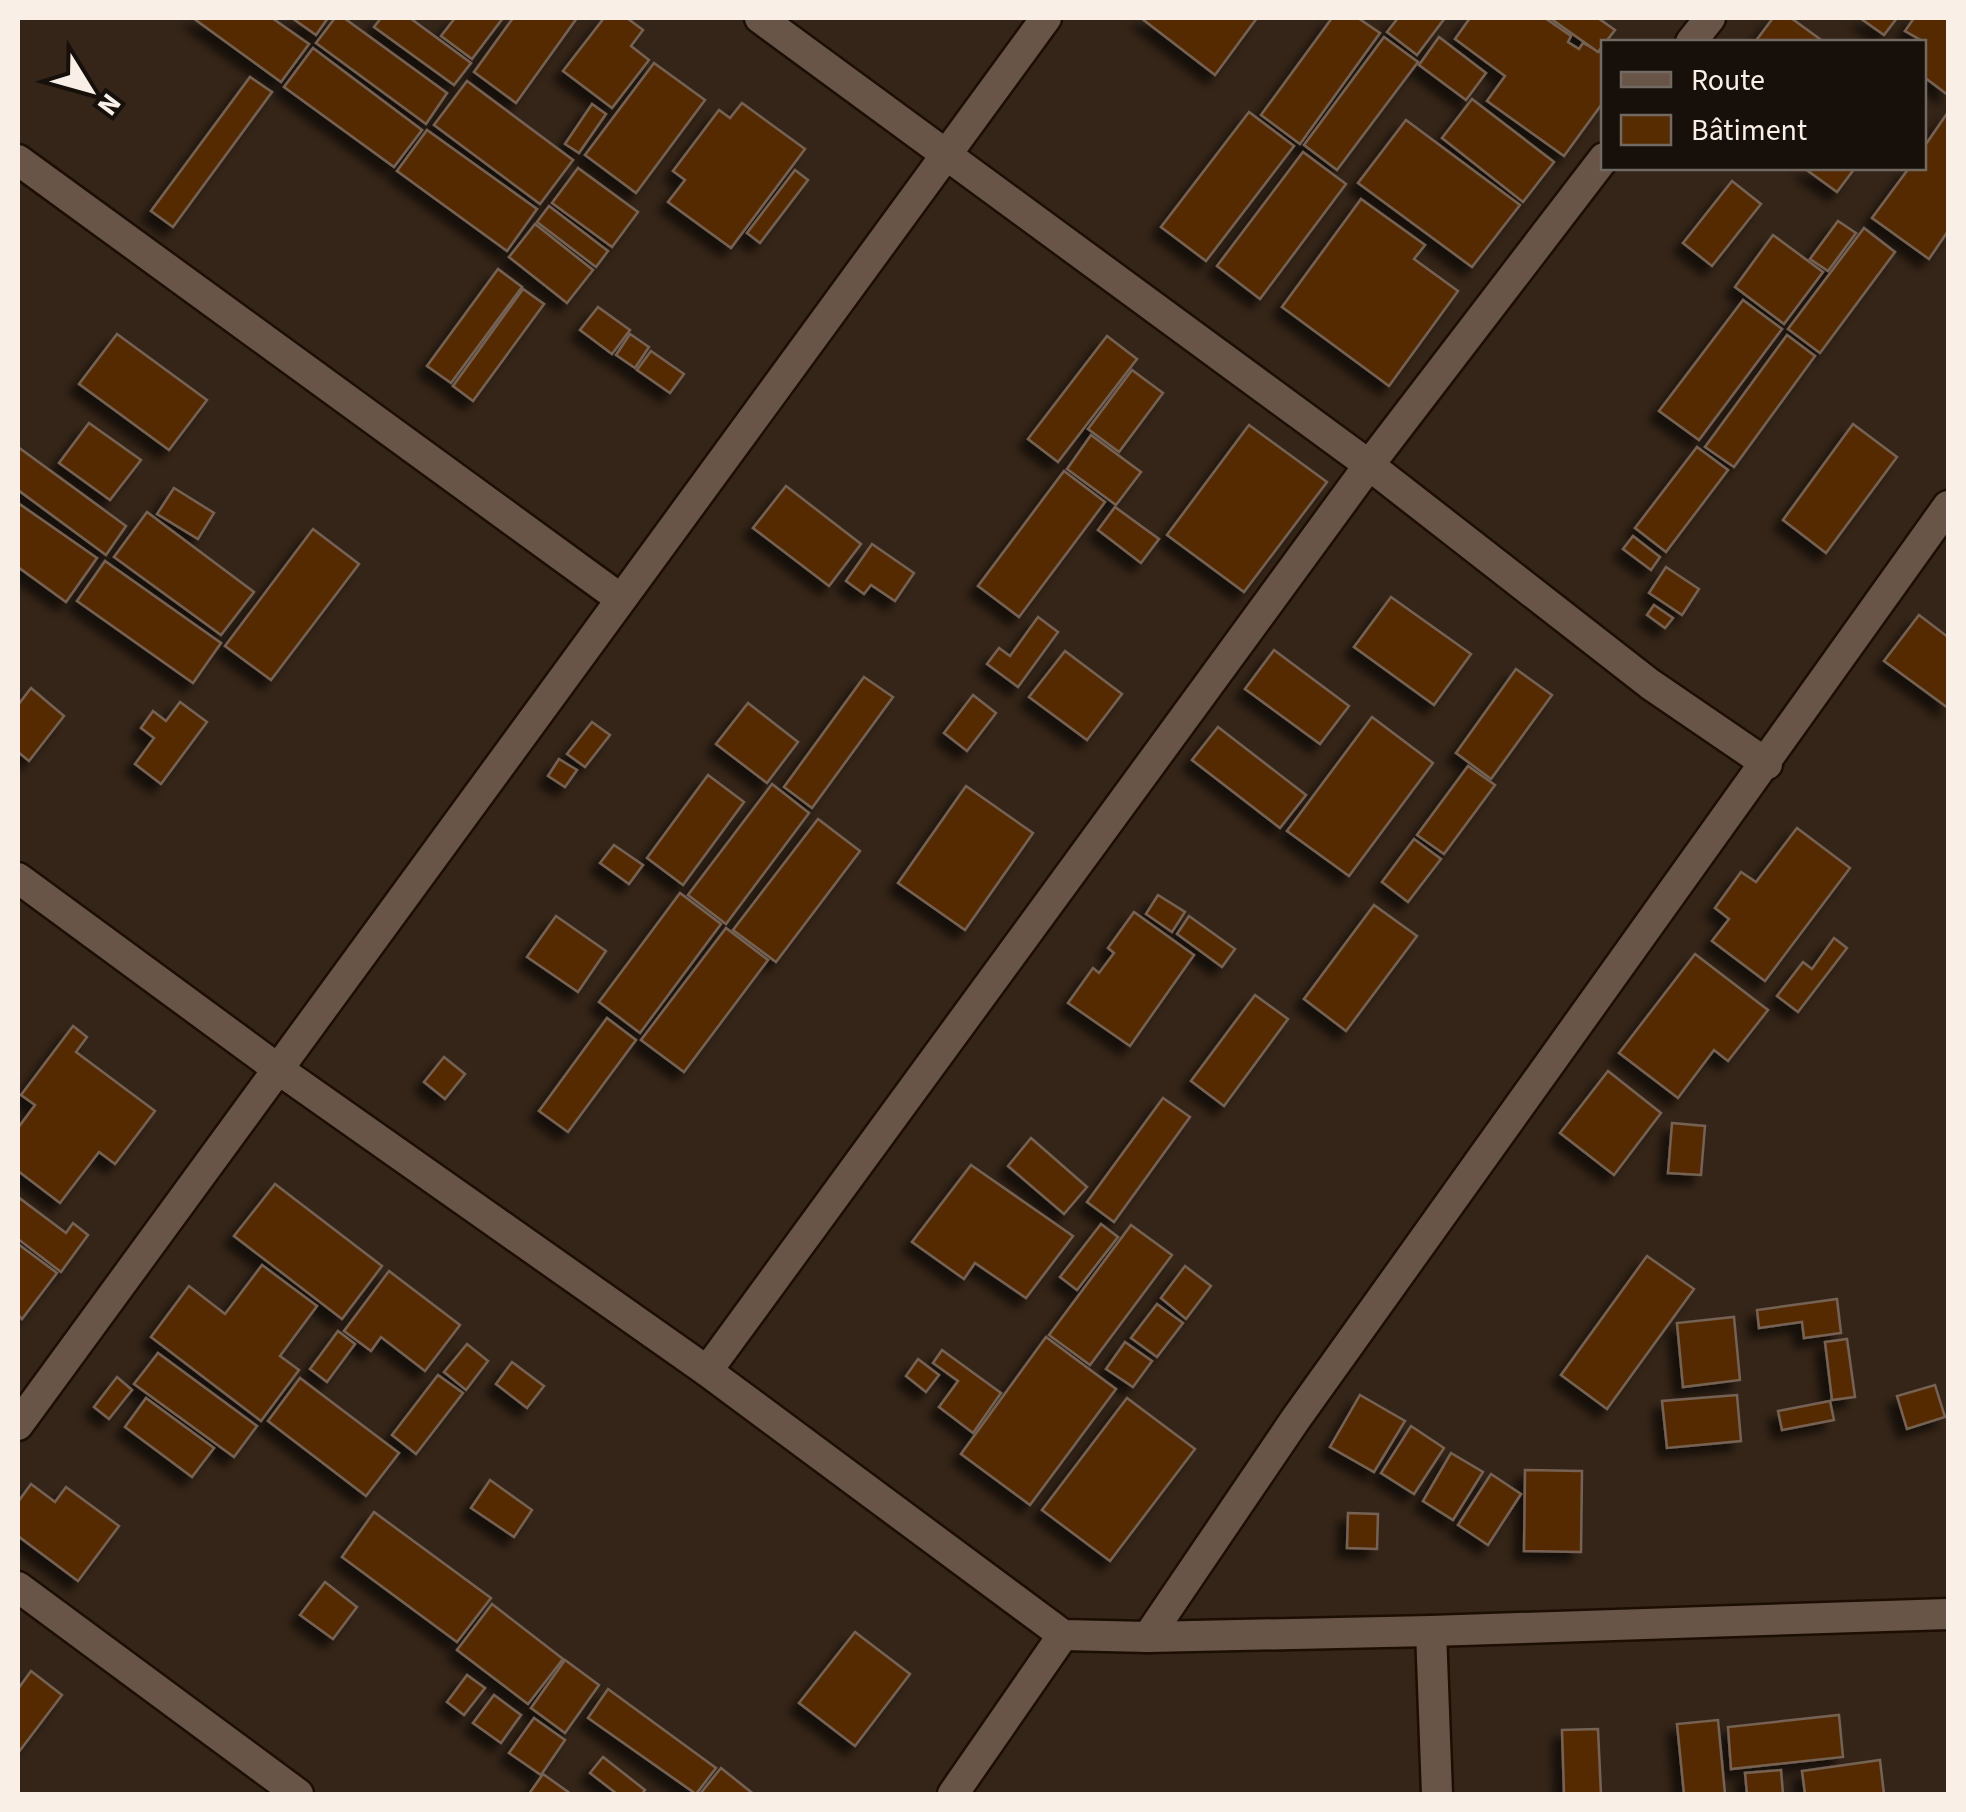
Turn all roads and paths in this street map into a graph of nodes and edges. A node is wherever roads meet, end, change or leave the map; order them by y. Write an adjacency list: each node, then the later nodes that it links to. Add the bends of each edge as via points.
1 (760, 18): 5 (street)
2 (1046, 18): 5 (street)
3 (1710, 18): 4 (street)
4 (1694, 40)
5 (946, 154): 8 (street); 10 (street)
6 (18, 160): 10 (street)
7 (1601, 162): 8 (street)
8 (1369, 466): 11 (street, via 1650,684); 14 (street)
9 (1948, 506): 11 (street)
10 (618, 597): 13 (street)
11 (1767, 764): 20 (street, via 1294,1420)
12 (18, 878): 13 (street)
13 (278, 1069): 14 (street); 15 (street)
14 (707, 1371): 19 (street)
15 (18, 1425)
16 (18, 1587): 21 (street)
17 (1948, 1614): 18 (street)
18 (1431, 1631): 20 (street); 23 (street)
19 (1063, 1634): 20 (street); 22 (street)
20 (1148, 1638)
21 (298, 1794)
22 (953, 1794)
23 (1437, 1794)

